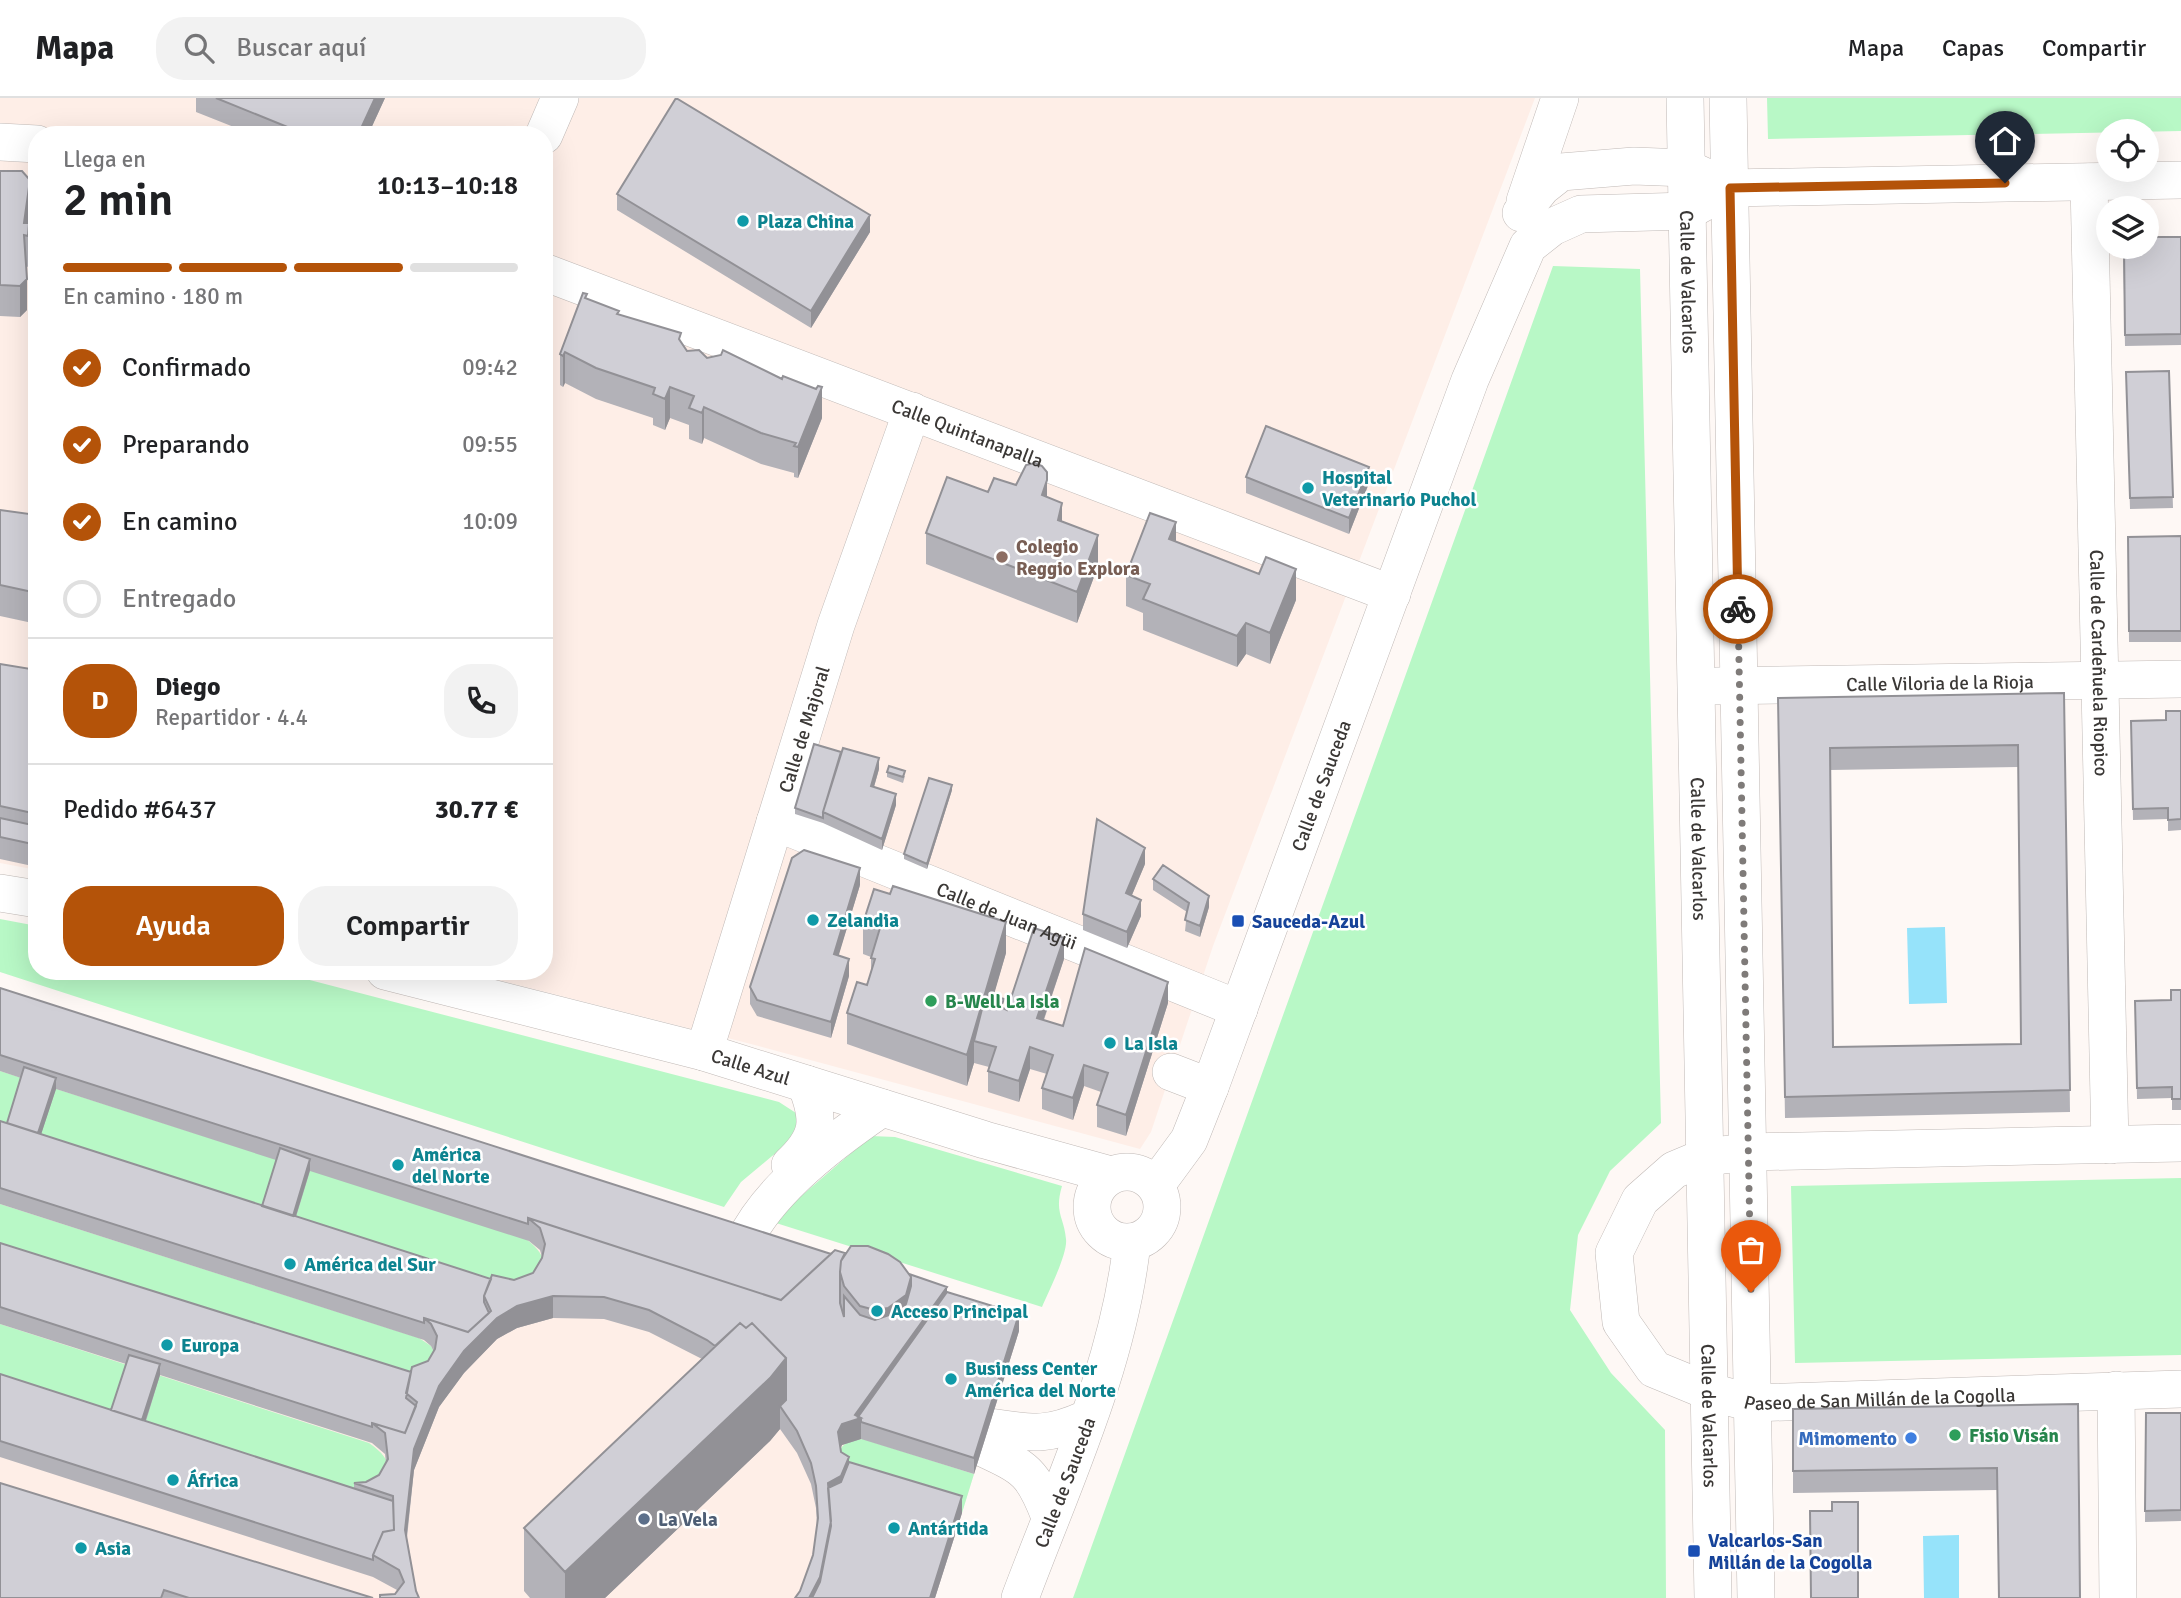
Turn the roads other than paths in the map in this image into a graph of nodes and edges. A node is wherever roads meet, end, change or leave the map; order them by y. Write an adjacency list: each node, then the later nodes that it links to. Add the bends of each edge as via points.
1 (560, 98): 5 (street)
2 (1560, 98): 13 (street, Calle de Sauceda)
3 (1685, 98): 8 (street, Calle de Valcarlos)
4 (1728, 98): 11 (street)
5 (548, 126)
6 (0, 142): 7 (street)
7 (28, 144)
8 (1686, 168): 11 (street); 12 (street, Calle de Valcarlos); 13 (street, Calle de Sauceda, via 1634,166 1561,172)
9 (2181, 180): 10 (street)
10 (2089, 182): 11 (street); 19 (street, Calle de Cardeñuela Riopico)
11 (1730, 188): 12 (street); 21 (street)
12 (1688, 211): 15 (street, Calle de Sauceda, via 1581,214 1552,227 1528,246); 20 (street, Calle de Valcarlos)
13 (1521, 213): 15 (street, Calle de Sauceda)
14 (553, 275): 16 (street, Calle Quintanapalla)
15 (1470, 380): 17 (street, Calle de Sauceda)
16 (912, 411): 17 (street, Calle Quintanapalla); 22 (street, Calle de Majoral, via 836,625)
17 (1392, 594): 26 (street, Calle de Sauceda)
18 (2181, 679): 19 (street, Calle Viloria de la Rioja)
19 (2099, 680): 21 (street, Calle Viloria de la Rioja); 33 (street, Calle de Cardeñuela Riopico)
20 (1698, 685): 21 (street, Calle Viloria de la Rioja); 35 (street, Calle de Valcarlos)
21 (1740, 687): 34 (street)
22 (775, 822): 26 (street, Calle de Juan Agüi); 27 (street, Calle de Majoral)
23 (0, 892): 24 (street)
24 (28, 897)
25 (421, 980): 27 (street, Calle Azul)
26 (1239, 1009): 30 (street, Calle de Sauceda)
27 (704, 1052): 29 (street, Calle Azul)
28 (1171, 1072): 30 (street)
29 (806, 1084): 31 (street, Calle Azul); 31 (street, via 816,1110 813,1136 802,1154 750,1203 738,1241 764,1207 839,1137)
30 (1210, 1087): 37 (street, Calle de Sauceda, via 1189,1140)
31 (881, 1108): 36 (street, Calle Azul)
32 (2181, 1143): 33 (street, Paseo de San Millán de la Cogolla)
33 (2110, 1145): 34 (street, Paseo de San Millán de la Cogolla)
34 (1749, 1153): 35 (street, Paseo de San Millán de la Cogolla); 42 (street)
35 (1705, 1157): 41 (street, Calle de Valcarlos); 41 (street, Paseo de San Millán de la Cogolla, via 1674,1170 1640,1200 1614,1253 1621,1322 1654,1369)
36 (1111, 1175): 37 (street, via 1143,1174); 38 (street, via 1093,1198 1094,1218 1113,1239)
37 (1156, 1185): 38 (street, via 1163,1209 1160,1221 1153,1231)
38 (1132, 1242): 43 (street, Calle de Sauceda, via 1107,1364)
39 (2181, 1389): 40 (street, Paseo de San Millán de la Cogolla)
40 (2116, 1390): 42 (street, Paseo de San Millán de la Cogolla); 48 (street)
41 (1710, 1392): 42 (street, Paseo de San Millán de la Cogolla); 46 (street, Calle de Valcarlos)
42 (1752, 1403): 47 (street)
43 (1086, 1419): 44 (street, Calle de Sauceda); 44 (street, via 1057,1432 986,1437 1037,1482)
44 (1050, 1517): 45 (street, Calle de Sauceda)
45 (1020, 1598)
46 (1713, 1598)
47 (1756, 1598)
48 (2119, 1598)

